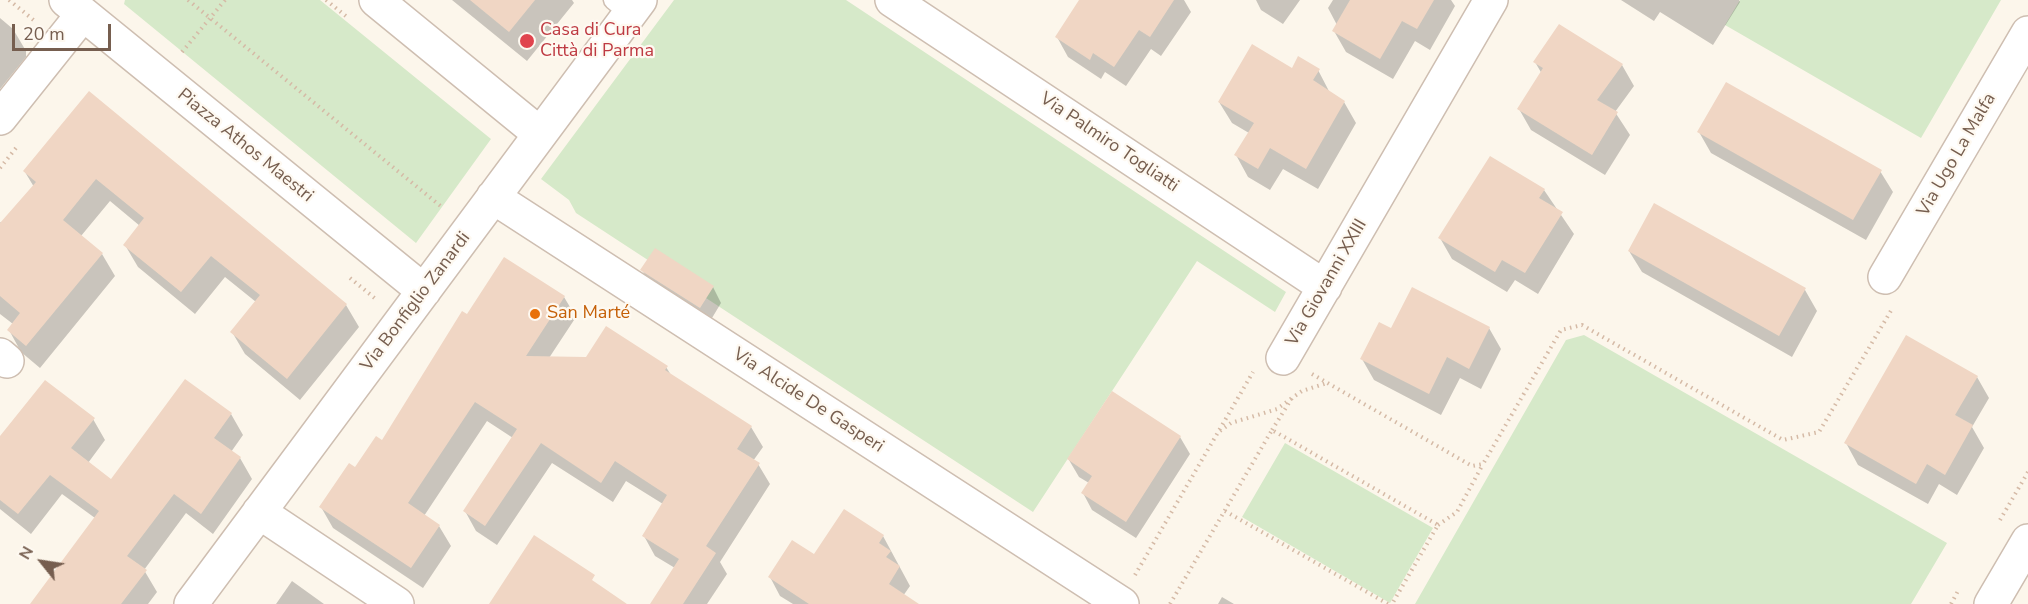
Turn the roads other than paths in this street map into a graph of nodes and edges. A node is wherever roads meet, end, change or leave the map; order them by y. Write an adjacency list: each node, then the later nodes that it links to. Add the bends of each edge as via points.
1 (892, 0): 11 (street, Via Palmiro Togliatti)
2 (1491, 0): 11 (street, Via Giovanni XXIII)
3 (628, 5): 8 (street, Via Bonfiglio Zanardi)
4 (75, 7): 7 (street); 12 (street, Piazza Athos Maestri)
5 (365, 11): 8 (street)
6 (2028, 33): 10 (street, Via Ugo La Malfa)
7 (0, 118)
8 (540, 134): 9 (street, Via Bonfiglio Zanardi)
9 (493, 197): 12 (street, Via Bonfiglio Zanardi); 16 (street, Via Alcide De Gasperi)
10 (1885, 277)
11 (1325, 287): 13 (street, Via Giovanni XXIII)
12 (424, 291): 14 (street, Via Bonfiglio Zanardi)
13 (1283, 358)
14 (259, 512): 17 (street, Via Bonfiglio Zanardi); 18 (street)
15 (2028, 541): 19 (street)
16 (1127, 593)
17 (191, 604)
18 (397, 604)
19 (1991, 604)

